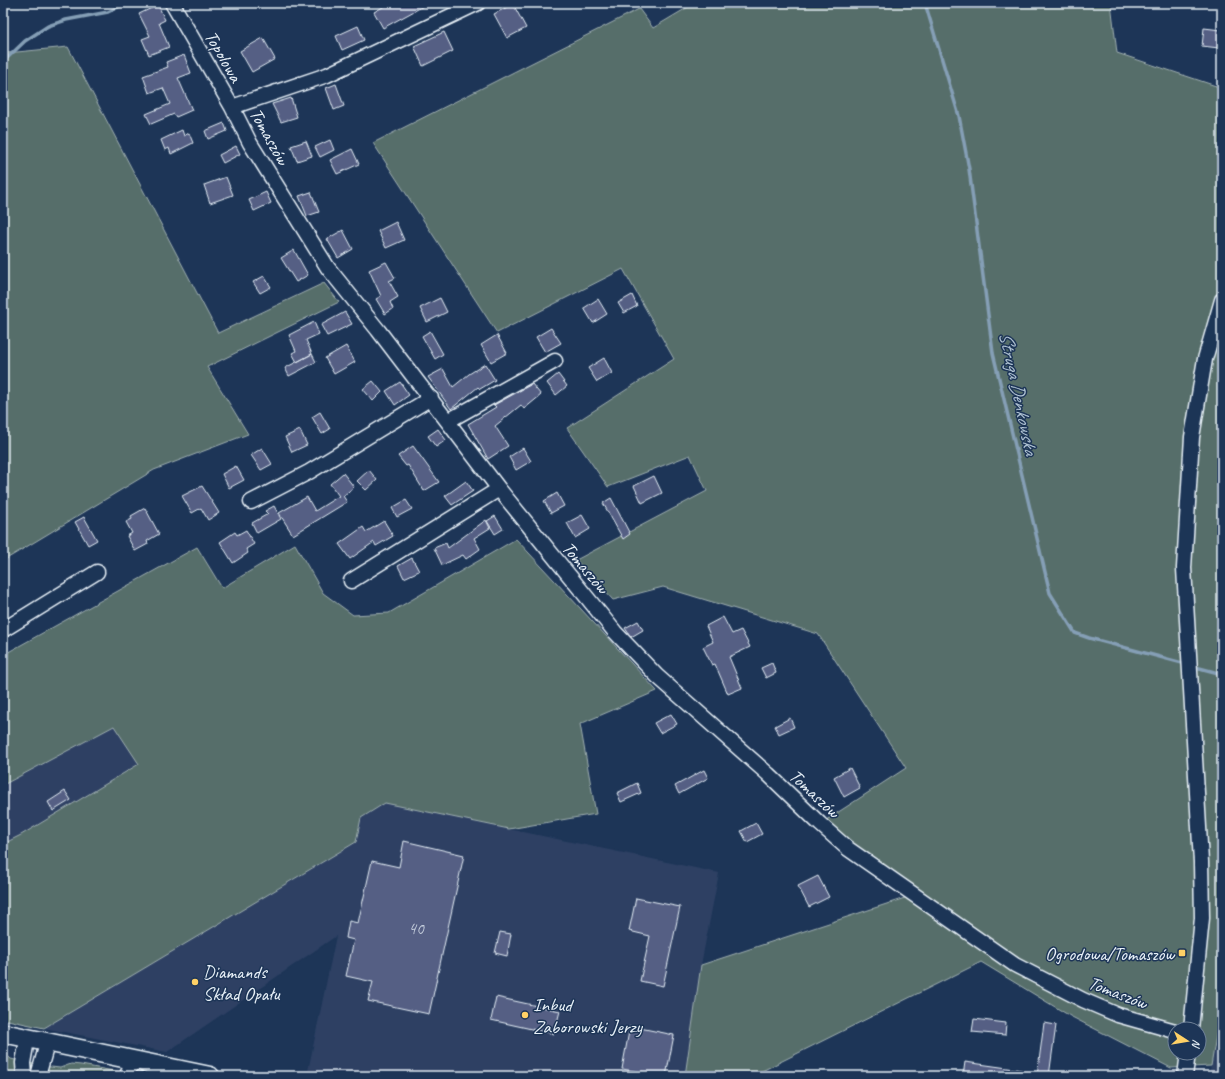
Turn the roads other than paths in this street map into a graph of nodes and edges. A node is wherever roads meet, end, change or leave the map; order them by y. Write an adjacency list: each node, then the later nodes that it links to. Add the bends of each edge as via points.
1 (172, 3): 3 (street, Topolowa)
2 (478, 3): 3 (street, Tomaszów, via 327,75)
3 (232, 107): 6 (street, Tomaszów, via 250,143 328,268)
4 (1222, 300): 13 (street, via 1205,359 1192,437 1184,568 1202,918)
5 (555, 361): 7 (street)
6 (431, 398): 7 (street, Tomaszów); 9 (street, via 309,472)
7 (448, 421): 8 (street, Tomaszów)
8 (499, 489): 11 (street); 14 (street, Tomaszów, via 615,632 647,665 847,848 1015,965 1118,1015)
9 (251, 502)
10 (97, 572): 12 (street)
11 (351, 581)
12 (3, 630)
13 (1192, 1021)
14 (1167, 1029)
15 (3, 1034): 16 (main road)
16 (27, 1040): 17 (main road); 20 (street, via 23,1063)
17 (47, 1044): 19 (main road); 21 (street)
18 (1187, 1061): 23 (street)
19 (129, 1068): 22 (main road)
20 (24, 1076)
21 (38, 1076)
22 (210, 1076)
23 (1185, 1076)

